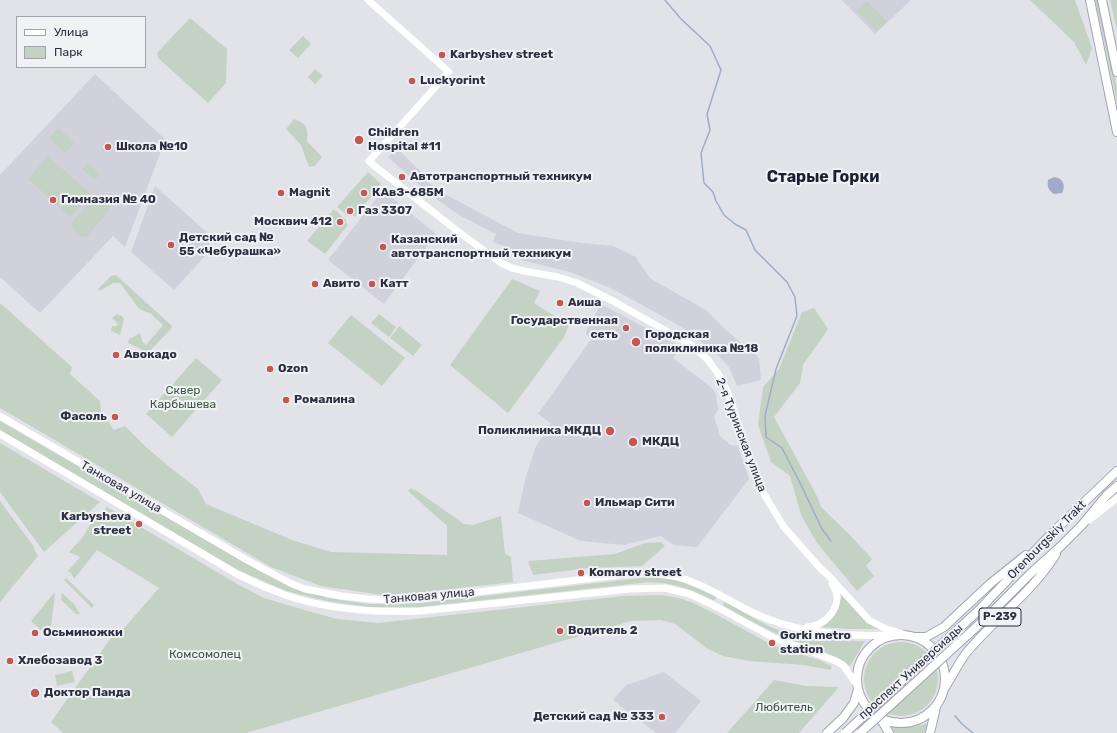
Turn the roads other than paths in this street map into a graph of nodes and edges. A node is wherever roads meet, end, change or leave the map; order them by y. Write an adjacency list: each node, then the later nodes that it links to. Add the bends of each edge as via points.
1 (368, 0): 14 (main road, 2-я Туринская улица, via 449,72 369,161 501,263 512,268 577,283 693,346 708,360 728,393 764,494 784,526)
2 (1090, 0): 5 (main road)
3 (1102, 0): 4 (main road)
4 (1117, 72)
5 (1117, 132)
6 (0, 416): 15 (main road, Танковая улица, via 247,560 290,583 311,590 368,599 420,599 635,573 661,574 692,581)
7 (0, 434): 16 (main road, Танковая улица, via 237,574 301,600 341,608 398,612 630,589 665,588 690,594)
8 (1117, 471): 12 (main road, Orenburgskiy Trakt / Р-239)
9 (1117, 486): 11 (main road, Orenburgskiy Trakt)
10 (1117, 498): 11 (main road)
11 (1082, 525): 13 (main road, Orenburgskiy Trakt)
12 (1052, 533): 17 (main road, Orenburgskiy Trakt); 22 (main road, Р-239, via 991,583 944,627 926,637)
13 (1060, 547): 18 (main road, Orenburgskiy Trakt); 24 (main road, Р-239, via 1040,576 966,653)
14 (820, 568): 19 (main road, via 836,591 837,600 834,608 818,625); 20 (main road, 2-я Туринская улица, via 869,620)
15 (722, 596): 16 (main road); 19 (main road, Танковая улица, via 757,615)
16 (717, 607): 23 (main road, Танковая улица, via 774,638 836,661 843,665)
17 (978, 611): 28 (main road, проспект Универсиады, bridge)
18 (986, 619): 29 (main road, проспект Универсиады, bridge)
19 (792, 627): 21 (main road, Танковая улица, via 842,634)
20 (903, 634): 21 (main road, Р-239); 22 (main road, Р-239)
21 (893, 635): 23 (main road, Р-239, via 874,644 865,653 858,672)
22 (916, 637): 24 (main road, Р-239, via 928,644 940,658 946,677)
23 (858, 686): 26 (main road, via 862,699); 27 (main road, via 854,703)
24 (944, 690): 25 (main road, Р-239)
25 (936, 707): 26 (main road, Р-239, via 925,716 905,723 884,720); 31 (main road, Р-239)
26 (870, 711): 30 (main road)
27 (827, 733)
28 (845, 733)
29 (860, 733)
30 (889, 733)
31 (930, 733)

